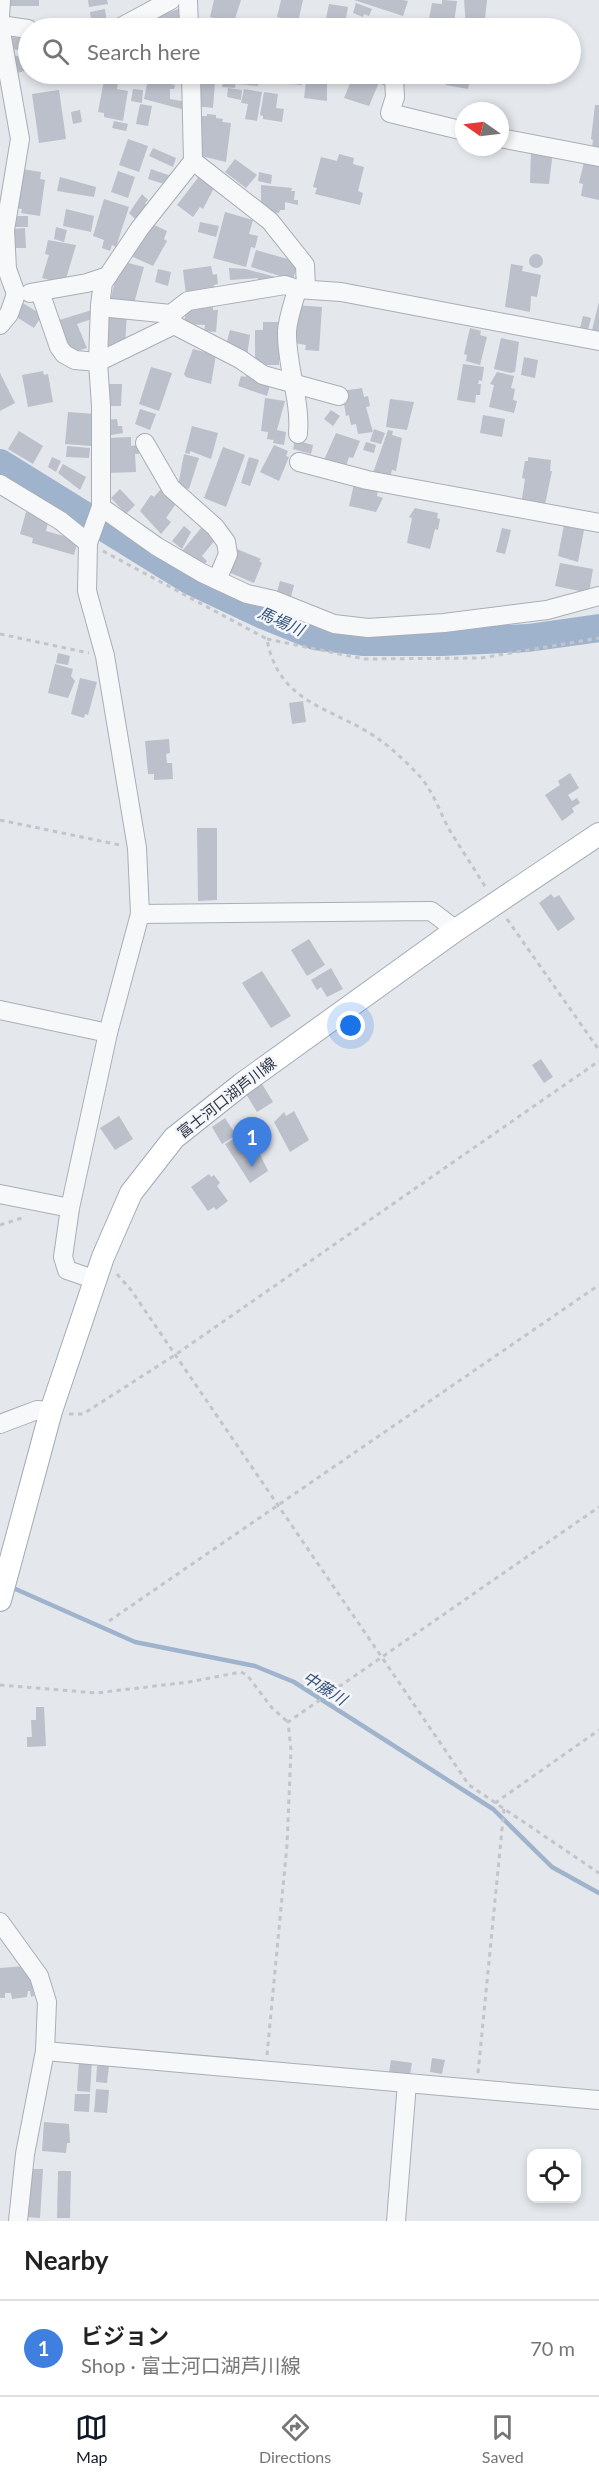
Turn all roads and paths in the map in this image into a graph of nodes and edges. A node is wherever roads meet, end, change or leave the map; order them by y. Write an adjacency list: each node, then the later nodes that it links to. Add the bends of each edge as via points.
1 (0, 0): 4 (street)
2 (171, 0): 5 (street)
3 (188, 0): 6 (street)
4 (0, 16)
5 (138, 18)
6 (189, 18)
7 (0, 25): 8 (street); 18 (street, via 20,139 5,230 7,269)
8 (18, 28)
9 (191, 84): 14 (street)
10 (394, 84): 11 (street, via 390,113)
11 (455, 129)
12 (509, 140): 13 (street)
13 (599, 157)
14 (193, 161): 15 (street); 16 (street, via 270,221 305,265)
15 (108, 276): 17 (street); 19 (street, via 103,283)
16 (302, 288): 20 (street, via 285,285 188,301); 22 (street); 24 (street, via 287,330)
17 (40, 292): 18 (street); 23 (street, via 64,354 75,360)
18 (16, 294): 21 (street)
19 (100, 307): 20 (street); 23 (street)
20 (172, 320): 23 (street); 24 (street, via 263,375)
21 (0, 325)
22 (599, 341)
23 (98, 362): 30 (street)
24 (293, 385): 25 (street); 26 (street, via 300,413)
25 (339, 396)
26 (298, 434)
27 (145, 443): 33 (street, via 171,488 226,542 228,554)
28 (299, 462): 31 (street, via 367,480)
29 (0, 484): 32 (street)
30 (101, 507): 32 (street); 33 (street, via 156,546)
31 (599, 523)
32 (89, 540): 37 (path); 38 (street, via 87,591)
33 (217, 580): 34 (street, via 334,624 368,628 547,610)
34 (599, 596)
35 (0, 634): 38 (path)
36 (599, 638): 37 (path, via 482,658 376,659)
37 (267, 639): 42 (path, via 278,675 289,687 384,743 428,787 450,832)
38 (105, 656): 41 (street)
39 (0, 820): 41 (path)
40 (599, 834): 42 (main road, 富士河口湖芦川線)
41 (137, 848): 43 (street)
42 (497, 904): 44 (main road, 富士河口湖芦川線); 47 (path)
43 (140, 914): 44 (street, via 431,911); 46 (street)
44 (456, 930): 51 (main road, 富士河口湖芦川線, via 242,1084 174,1138 130,1193)
45 (0, 1010): 46 (street)
46 (108, 1033): 50 (street)
47 (599, 1050)
48 (599, 1061): 54 (path)
49 (0, 1194): 50 (street)
50 (70, 1208): 52 (street, via 63,1257 67,1270)
51 (103, 1257): 52 (main road, 富士河口湖芦川線); 54 (path, via 131,1290)
52 (96, 1280): 55 (main road, 富士河口湖芦川線)
53 (599, 1285): 57 (path)
54 (175, 1355): 55 (path, via 83,1414); 57 (path)
55 (51, 1411): 56 (street, via 37,1410); 59 (main road, 富士河口湖芦川線)
56 (0, 1424)
57 (278, 1507): 60 (path); 61 (path)
58 (599, 1507): 61 (path)
59 (0, 1600)
60 (108, 1621)
61 (380, 1657): 63 (path); 65 (path, via 469,1785)
62 (0, 1685): 63 (path, via 96,1693 241,1672)
63 (288, 1722): 70 (path, via 291,1750 287,1845)
64 (599, 1730): 65 (path)
65 (495, 1803): 66 (path)
66 (504, 1809): 67 (path); 72 (path)
67 (599, 1873)
68 (0, 1922): 69 (street, via 39,1976 47,2002)
69 (45, 2051): 70 (street); 74 (street, via 25,2154)
70 (266, 2070): 71 (street)
71 (407, 2083): 72 (street); 75 (street)
72 (477, 2089): 73 (street)
73 (599, 2100)
74 (18, 2221)
75 (396, 2221)

